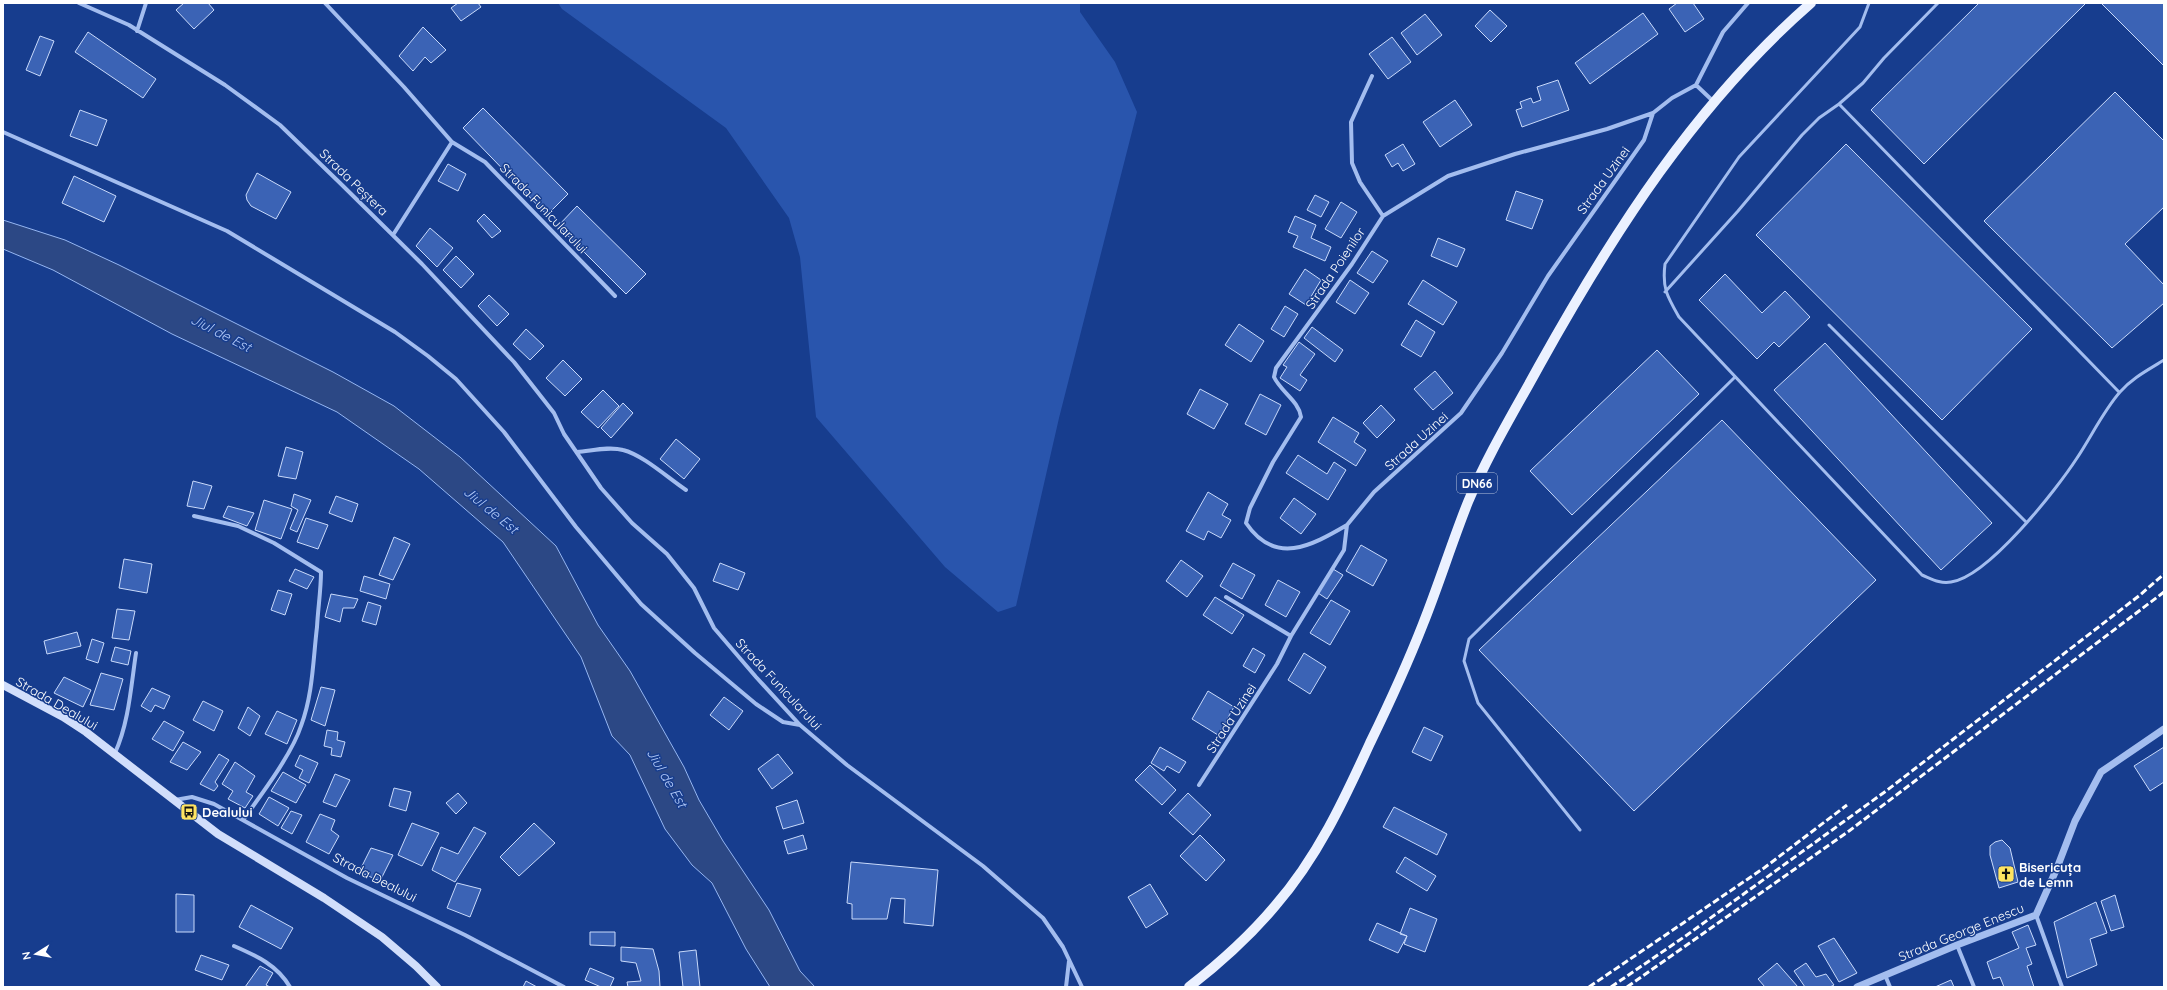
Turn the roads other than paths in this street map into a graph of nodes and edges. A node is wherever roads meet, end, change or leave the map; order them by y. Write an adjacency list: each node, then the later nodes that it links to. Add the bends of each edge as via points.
1 (79, 3): 8 (street, Strada Peștera)
2 (146, 3): 8 (street)
3 (325, 3): 15 (street, Strada Funicularului)
4 (1748, 3): 10 (street, via 1723,32)
5 (1811, 3): 11 (main road, DN66, via 1768,42)
6 (1869, 3): 18 (lane, via 1860,27 1739,157 1709,199 1665,264)
7 (1938, 3): 12 (lane, via 1863,83)
8 (138, 31): 17 (street, Strada Peștera, via 225,85 280,125)
9 (1372, 76): 16 (street, via 1350,122 1352,163 1360,182)
10 (1696, 85): 11 (street); 13 (street, Strada Poienilor)
11 (1714, 102): 51 (main road, DN66, via 1654,179 1610,246 1498,439 1468,502 1403,673 1321,841 1277,905 1223,961)
12 (1839, 104): 18 (lane, via 1819,118 1802,135); 23 (lane)
13 (1652, 112): 16 (street, Strada Poienilor, via 1606,129 1514,154 1448,176); 29 (street, Strada Uzinei, via 1644,140 1548,276 1502,353 1462,412 1374,492)
14 (3, 132): 34 (street, via 227,231 395,332 428,356 456,379 504,432 576,527 641,604 694,653 756,704 783,722)
15 (452, 142): 17 (street); 19 (street, Strada Funicularului, via 485,162)
16 (1382, 216): 29 (street, Strada Poienilor, via 1343,277 1276,368 1274,377 1278,386 1300,408 1301,417 1273,462 1250,508 1246,523 1256,537 1276,548 1299,548 1322,540)
17 (393, 235): 24 (street, Strada Peștera, via 514,362 554,413)
18 (1665, 292): 22 (lane, via 1679,317)
19 (614, 296)
20 (1829, 325): 28 (lane)
21 (2164, 360): 23 (lane, via 2133,378)
22 (1735, 377): 28 (lane, via 1922,575 1937,582 1962,579 2001,550); 40 (lane, via 1469,638 1464,662 1478,703)
23 (2119, 392): 28 (lane, via 2076,460 2044,503)
24 (564, 434): 25 (street, Strada Funicularului)
25 (577, 452): 26 (street, via 612,448 623,450); 34 (street, Strada Funicularului, via 601,488 632,523 667,554 694,588 714,628)
26 (686, 490)
27 (194, 516): 39 (street, via 238,526 274,543 321,572 313,672 301,727 290,749)
28 (2026, 522)
29 (1347, 525): 31 (street, Strada Uzinei, via 1344,550)
30 (1226, 597): 31 (street)
31 (1291, 636): 37 (street, Strada Uzinei, via 1277,664)
32 (136, 653): 36 (street, via 125,722 121,741)
33 (3, 685): 36 (main road, Strada Dealului, via 63,717)
34 (800, 725): 44 (street, Strada Funicularului, via 847,765 1018,895 1050,927)
35 (2164, 729): 41 (street, Strada George Enescu, via 2101,772 2075,821)
36 (115, 753): 38 (main road, Strada Dealului)
37 (1199, 784)
38 (173, 801): 39 (street, Strada Dealului, via 183,798 203,799); 47 (main road, Strada Dealului, via 218,834 324,898 382,937)
39 (243, 820): 48 (street, Strada Dealului, via 347,878 465,935)
40 (1580, 830)
41 (2036, 915): 42 (street, Strada George Enescu); 55 (street)
42 (1957, 945): 45 (street, Strada George Enescu); 54 (street)
43 (234, 946): 46 (street, via 276,967)
44 (1069, 961): 49 (street); 50 (street, Strada Funicularului)
45 (1885, 975): 52 (street, Strada George Enescu); 53 (street)
46 (290, 987)
47 (437, 987)
48 (564, 987)
49 (1066, 987)
50 (1082, 987)
51 (1189, 987)
52 (1857, 987)
53 (1890, 987)
54 (1974, 987)
55 (2062, 987)

